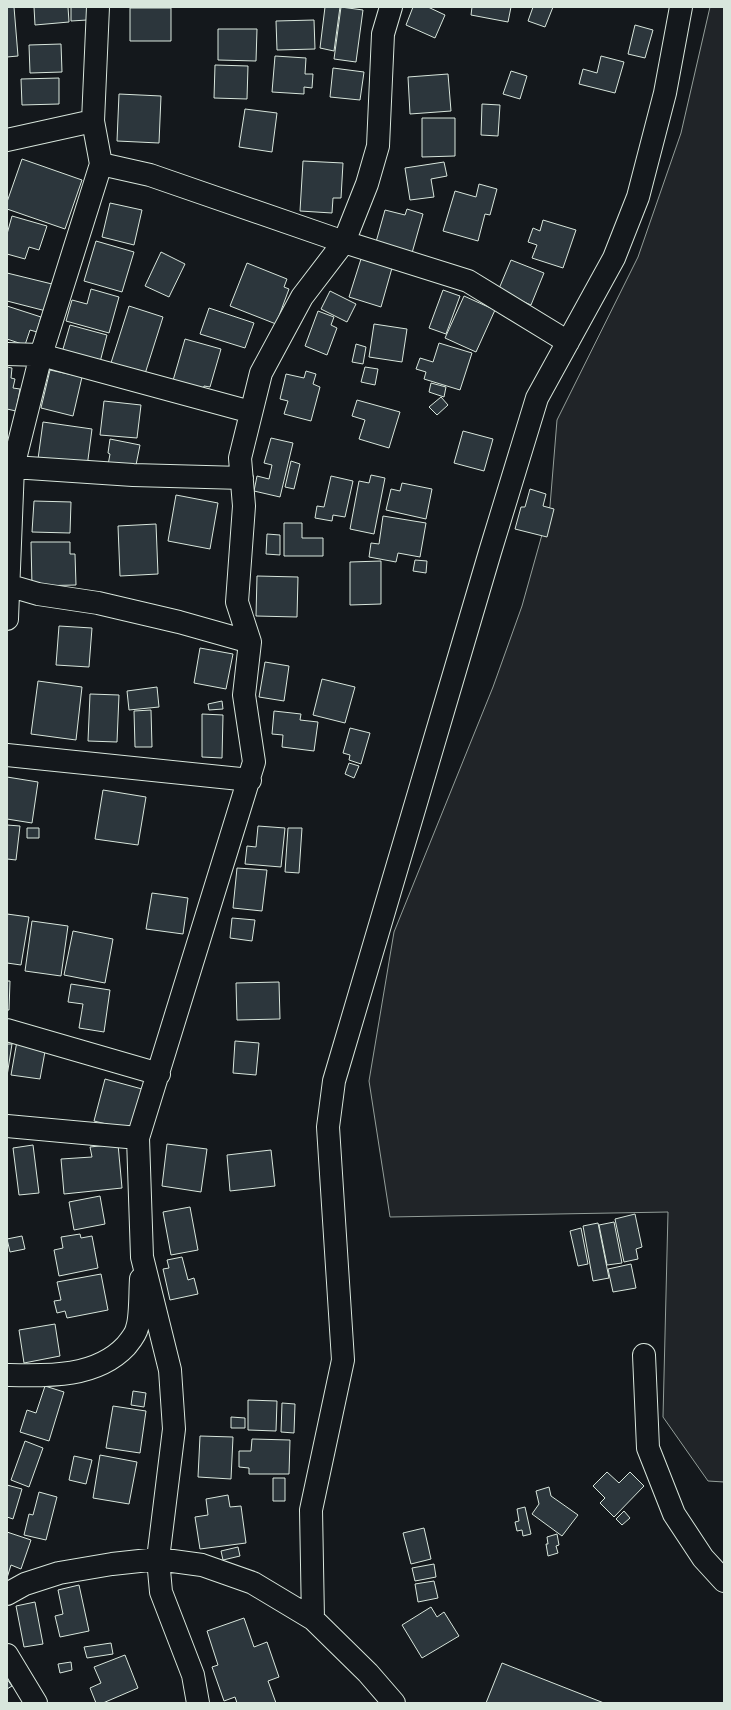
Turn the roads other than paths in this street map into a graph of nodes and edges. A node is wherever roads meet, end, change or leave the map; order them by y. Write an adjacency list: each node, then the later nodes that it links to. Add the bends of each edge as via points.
1 (98, 7): 4 (street)
2 (391, 7): 7 (street, via 383,34 378,146 367,184)
3 (681, 7): 8 (street, via 665,93 638,197 614,258)
4 (93, 121): 5 (street); 6 (street)
5 (7, 140)
6 (101, 164): 7 (street, via 150,176); 10 (street)
7 (344, 242): 8 (street, via 468,281); 11 (street, via 302,297 261,373)
8 (568, 342): 29 (street, via 537,398 334,1081 328,1127 343,1360 312,1510)
9 (7, 354): 10 (street)
10 (41, 355): 11 (street); 12 (street)
11 (251, 412): 13 (street, via 240,458)
12 (10, 468): 13 (street); 14 (street)
13 (242, 478): 16 (street, via 244,506 237,602)
14 (8, 585): 15 (street); 16 (street, via 38,594 98,603 179,622)
15 (7, 619)
16 (250, 642): 18 (street, via 244,695 254,762)
17 (7, 754): 18 (street)
18 (250, 780): 20 (street)
19 (7, 1030): 20 (street)
20 (159, 1074): 22 (street)
21 (7, 1126): 22 (street)
22 (138, 1138): 23 (street)
23 (142, 1258): 25 (street, via 137,1328 130,1342 118,1354 98,1366 76,1372 42,1376); 26 (street, via 170,1370 174,1428)
24 (644, 1355): 27 (street, via 648,1448 674,1514 703,1558)
25 (7, 1375)
26 (158, 1559): 28 (street, via 59,1573 25,1584); 29 (street, via 202,1565 253,1583); 32 (street, via 161,1592 193,1675)
27 (724, 1581)
28 (7, 1594)
29 (313, 1618): 33 (street)
30 (7, 1655): 31 (street)
31 (36, 1703)
32 (198, 1703)
33 (394, 1703)

